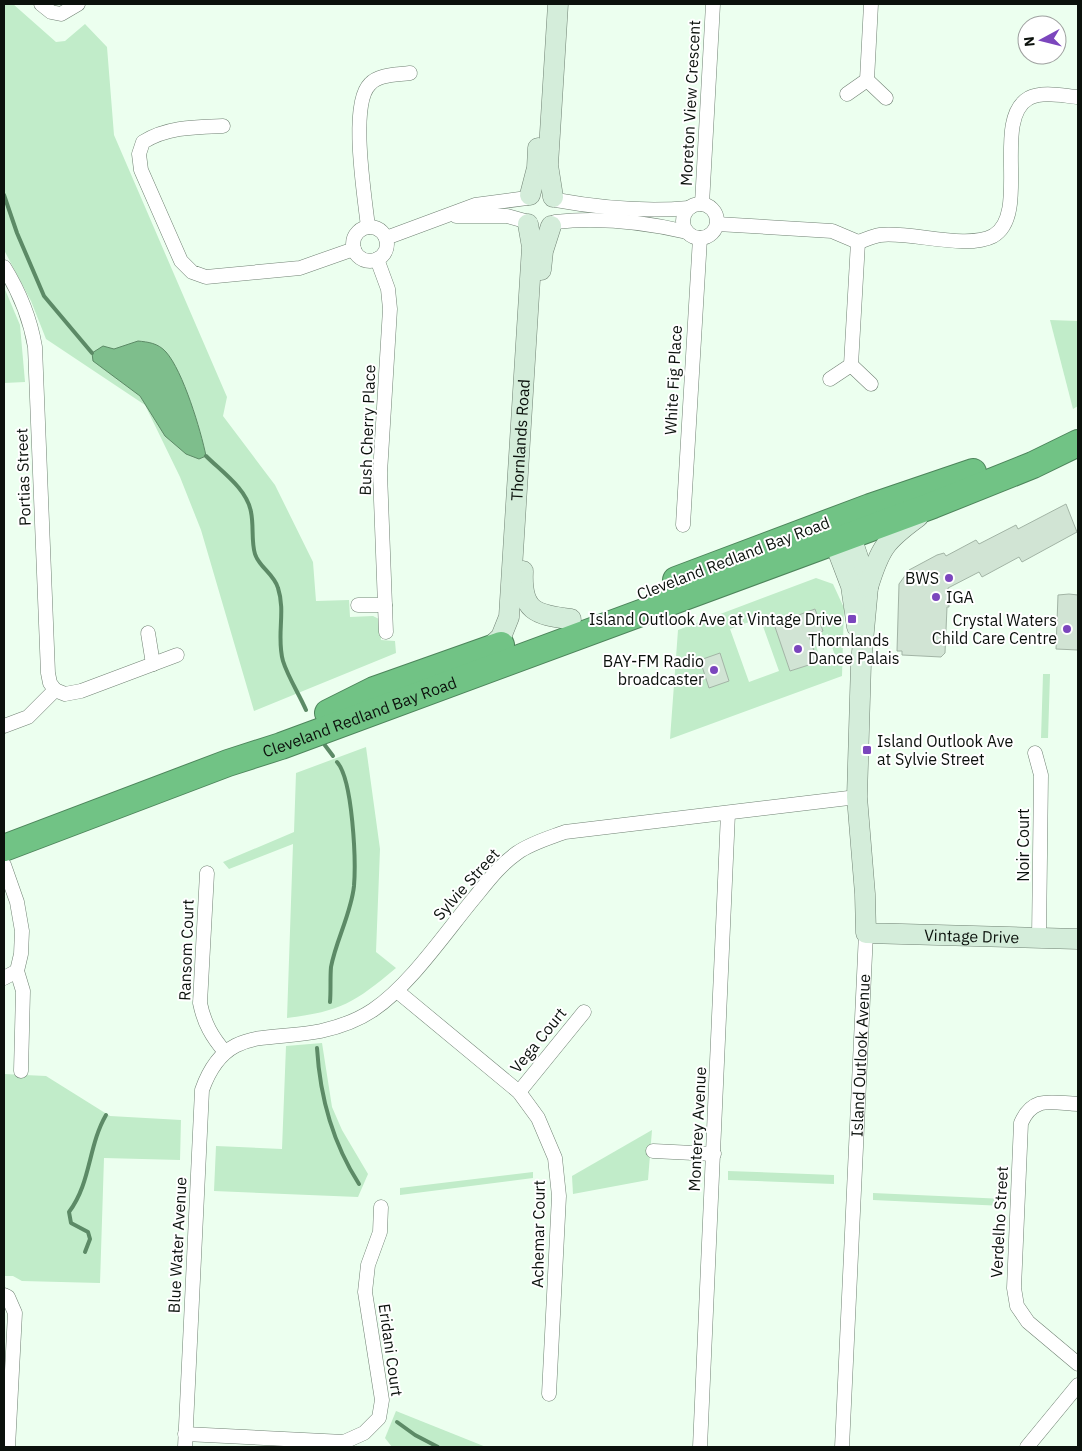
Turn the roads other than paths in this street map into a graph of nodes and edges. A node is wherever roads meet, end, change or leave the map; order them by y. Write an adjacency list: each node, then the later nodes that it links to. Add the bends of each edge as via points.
1 (41, 4): 6 (street, via 60,14)
2 (546, 4): 13 (street, Thornlands Road, via 537,168)
3 (558, 4): 14 (street, Thornlands Road, via 548,165)
4 (713, 4): 15 (street, Moreton View Crescent)
5 (871, 4): 8 (street)
6 (74, 7)
7 (410, 73): 20 (street, via 381,77 369,84 362,96 358,118)
8 (867, 80): 9 (street); 11 (street)
9 (846, 94)
10 (1078, 97): 24 (street, via 1044,95 1030,98 1021,105 1013,119 1010,208 1004,225 994,236 975,241 879,235)
11 (886, 98)
12 (223, 126): 25 (street, via 186,127 156,134 143,142 139,154 141,170 181,261 192,272 206,277 300,268)
13 (528, 197): 14 (street, via 537,192 546,193); 16 (street, via 475,205); 17 (street, Thornlands Road, via 522,213)
14 (554, 199): 15 (street, via 582,205 658,211); 18 (street, Thornlands Road, via 559,211)
15 (696, 206): 19 (street, via 713,211); 21 (street, via 684,215)
16 (445, 217): 17 (street, via 507,216); 22 (street)
17 (526, 222): 18 (street, via 535,228); 42 (street, Thornlands Road, via 532,247 509,617 501,637)
18 (553, 224): 21 (street, via 579,219 656,225); 39 (street, Thornlands Road, via 543,251 522,586 525,600 533,610 545,616)
19 (717, 224): 23 (street, via 711,234); 24 (street, via 832,232)
20 (368, 227): 22 (street, via 379,229); 25 (street, via 355,238)
21 (687, 232): 23 (street)
22 (386, 238): 26 (street, via 387,248)
23 (700, 238): 34 (street, White Fig Place)
24 (858, 242): 28 (street)
25 (354, 249): 26 (street, via 366,260)
26 (377, 259): 38 (street, Bush Cherry Place, via 388,289 390,309 380,473)
27 (4, 267): 47 (street, Portias Street, via 27,313 35,347 48,673)
28 (851, 365): 29 (street); 30 (street)
29 (830, 379)
30 (871, 384)
31 (1078, 439): 35 (highway, Cleveland Redland Bay Road, via 924,488)
32 (1078, 443): 33 (highway, Cleveland Redland Bay Road)
33 (934, 505): 35 (highway, Cleveland Redland Bay Road); 36 (street, via 894,534 877,556)
34 (683, 525)
35 (839, 529): 36 (street, Island Outlook Avenue); 39 (highway, Cleveland Redland Bay Road); 44 (street, Island Outlook Avenue, via 851,586); 46 (highway, Cleveland Redland Bay Road)
36 (868, 587): 44 (street, Island Outlook Avenue)
37 (358, 605): 38 (street)
38 (385, 605): 40 (street, Bush Cherry Place)
39 (571, 620): 42 (highway, Cleveland Redland Bay Road)
40 (386, 632)
41 (148, 633): 45 (street)
42 (487, 650): 48 (highway, Cleveland Redland Bay Road)
43 (177, 655): 45 (street)
44 (861, 663): 52 (street, Island Outlook Avenue)
45 (153, 664): 47 (street, via 81,691 65,694)
46 (473, 674): 48 (highway, via 429,684 383,701 376,700); 51 (highway, Cleveland Redland Bay Road)
47 (55, 690): 49 (street, via 28,717)
48 (374, 690): 51 (highway, Cleveland Redland Bay Road)
49 (4, 726)
50 (1035, 752): 58 (street, Noir Court, via 1040,775)
51 (228, 763): 54 (highway, Cleveland Redland Bay Road)
52 (857, 797): 53 (street, Sylvie Street); 57 (street, Island Outlook Avenue)
53 (728, 813): 62 (street, Sylvie Street, via 565,832 539,841 517,853 497,870); 69 (street, Monterey Avenue)
54 (4, 848)
55 (4, 865): 60 (street, via 17,902 22,931)
56 (207, 873): 64 (street, Ransom Court, via 200,1003 212,1037)
57 (866, 933): 58 (street, Vintage Drive); 78 (street, Island Outlook Avenue)
58 (1039, 937): 59 (street, Vintage Drive)
59 (1078, 939)
60 (17, 971): 61 (street); 65 (street, via 23,991)
61 (4, 978)
62 (397, 991): 64 (street, Sylvie Street, via 373,1010 349,1022 321,1031 252,1038); 66 (street, Achemar Court)
63 (584, 1012): 66 (street, Vega Court)
64 (224, 1052): 75 (street, Blue Water Avenue, via 209,1070 202,1090)
65 (21, 1071)
66 (519, 1092): 74 (street, Achemar Court, via 538,1118 547,1138 558,1183)
67 (1078, 1104): 72 (street, Verdelho Street, via 1039,1102 1027,1110 1021,1123 1014,1288 1018,1306 1028,1322)
68 (653, 1151): 69 (street)
69 (714, 1154): 77 (street, Monterey Avenue)
70 (380, 1207): 75 (street, Eridani Court, via 380,1232 368,1265 365,1292 382,1400 379,1418 364,1433 344,1442)
71 (4, 1295): 76 (street, via 15,1313)
72 (1078, 1364)
73 (1078, 1385): 79 (street)
74 (549, 1394)
75 (185, 1441)
76 (8, 1447)
77 (700, 1447)
78 (842, 1447)
79 (1027, 1447)

